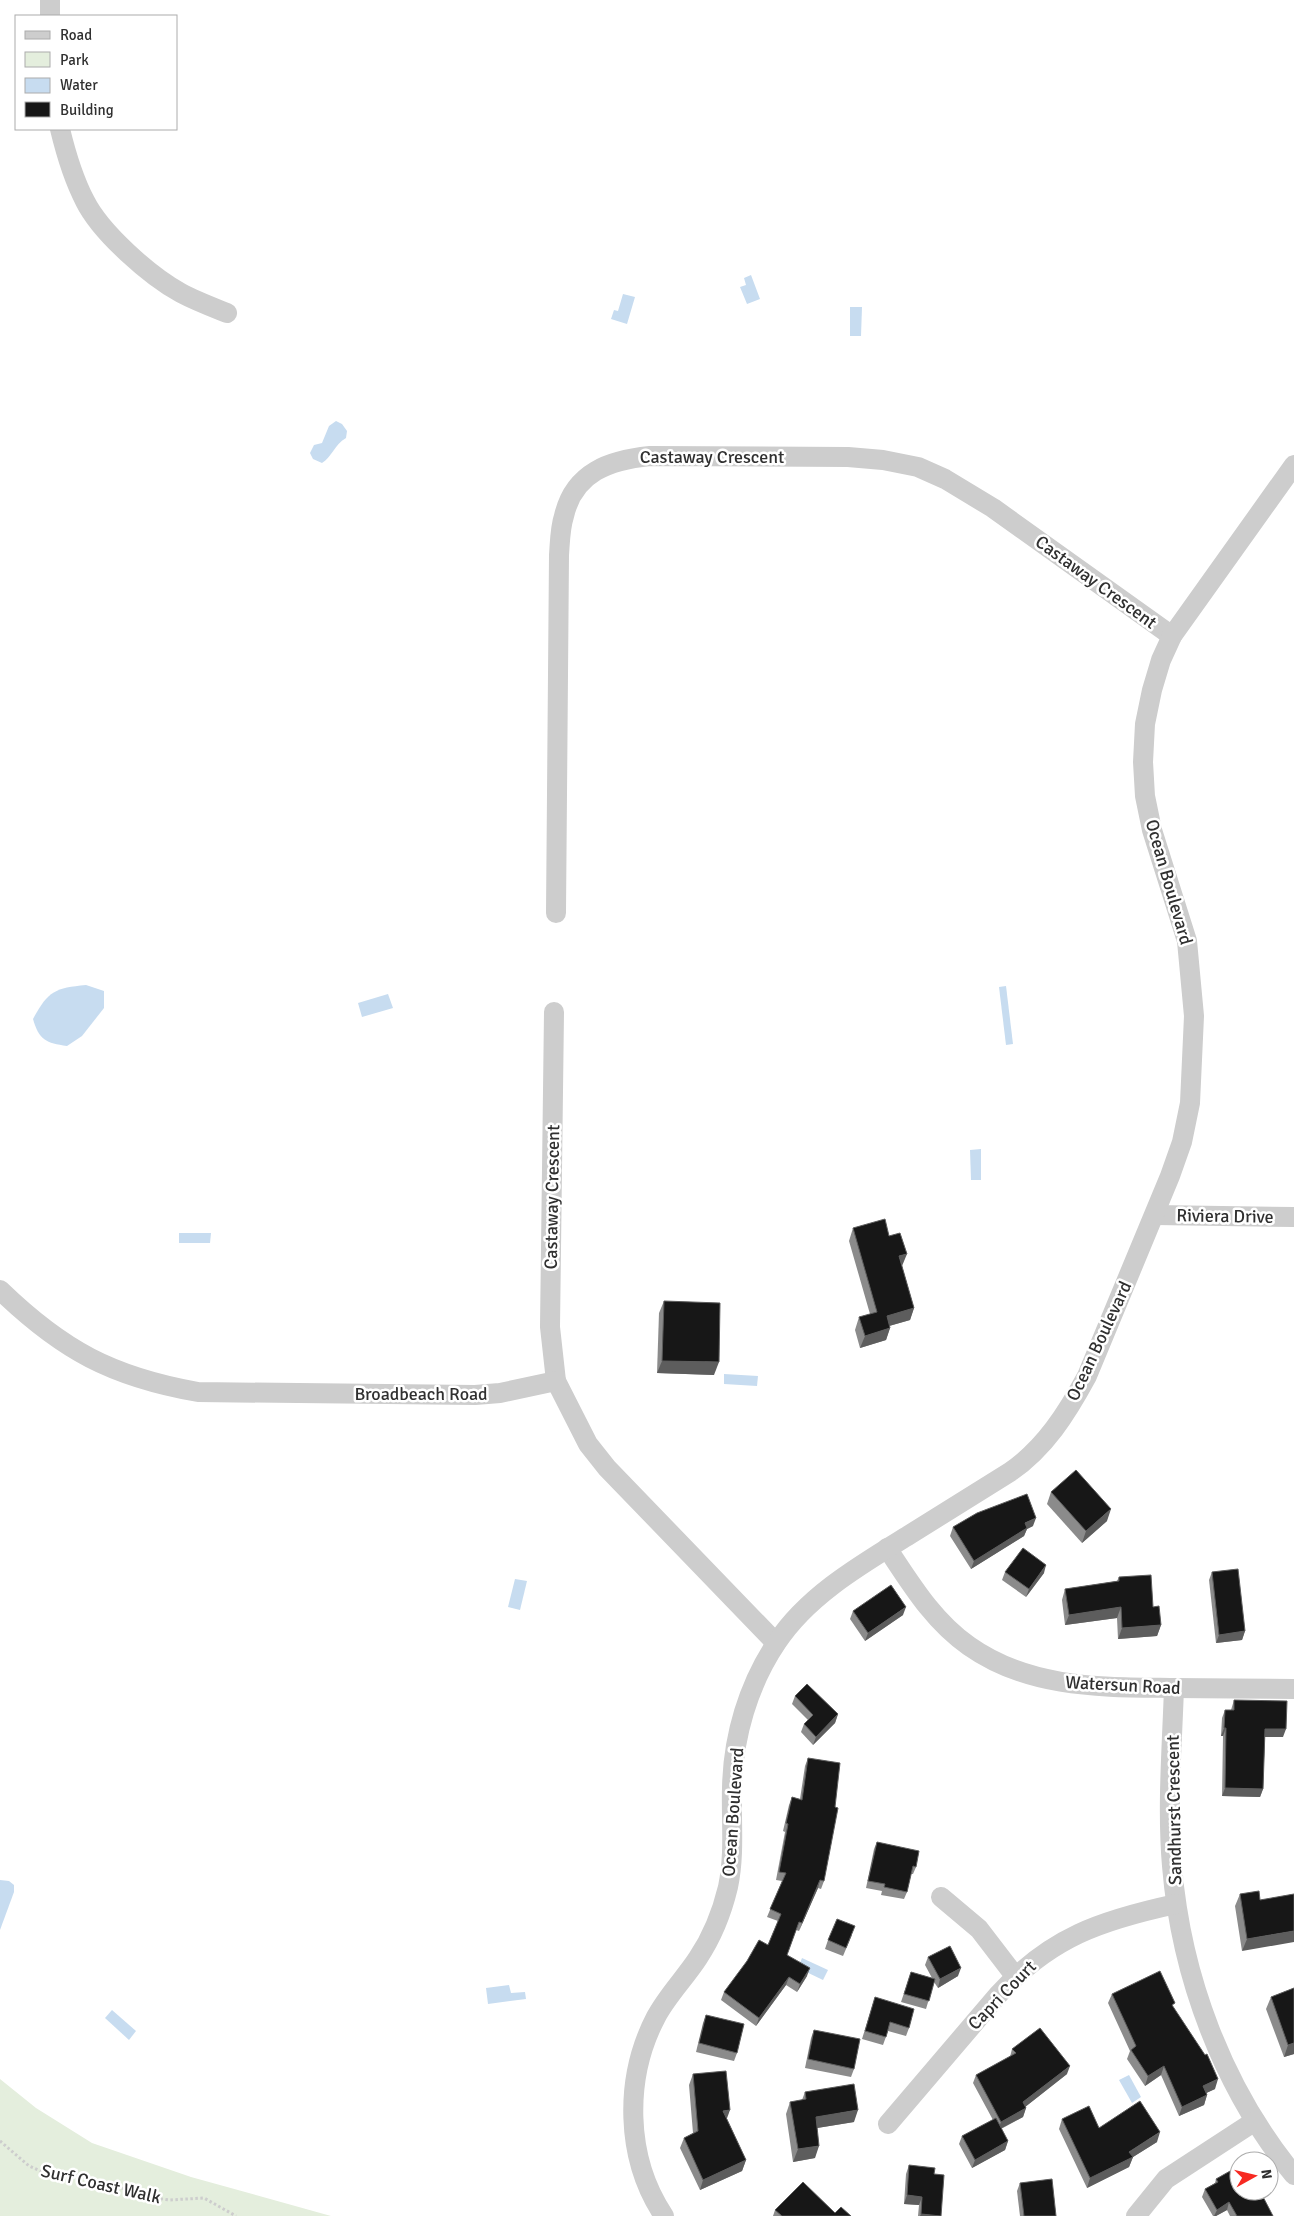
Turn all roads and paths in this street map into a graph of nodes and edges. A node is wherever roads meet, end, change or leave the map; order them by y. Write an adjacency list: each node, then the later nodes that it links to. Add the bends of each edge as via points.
1 (50, 0): 2 (street)
2 (50, 15)
3 (60, 130): 4 (street, via 75,181 86,204 104,228 141,265 181,293)
4 (227, 313)
5 (1294, 465): 6 (street, Ocean Boulevard)
6 (1172, 636): 7 (street, Castaway Crescent, via 993,508 918,467 848,458 650,456 621,459 596,470 576,489 564,515 559,555); 9 (street, Ocean Boulevard, via 1159,667 1145,724 1143,762 1152,830 1187,940 1194,1016 1194,1064 1182,1142)
7 (556, 913)
8 (554, 1012): 12 (street, Castaway Crescent, via 550,1327)
9 (1155, 1215): 10 (street, Riviera Drive); 13 (street, Ocean Boulevard, via 1087,1376 1041,1447 1010,1472)
10 (1294, 1217)
11 (0, 1290): 12 (street, Broadbeach Road, via 52,1336 85,1357 160,1385 198,1392 475,1395)
12 (556, 1381): 14 (street, via 588,1444 607,1468)
13 (887, 1548): 14 (street, Ocean Boulevard, via 827,1589); 15 (street, Watersun Road, via 931,1612 969,1646 993,1660 1022,1673 1074,1685)
14 (776, 1643): 25 (street, Ocean Boulevard, via 751,1691 734,1755 732,1852 721,1910 699,1957 656,2016 639,2060 633,2116 636,2144 650,2190)
15 (1174, 1688): 16 (street, Watersun Road); 18 (street, Sandhurst Crescent, via 1171,1828)
16 (1294, 1689)
17 (941, 1897): 19 (street, via 980,1929)
18 (1176, 1904): 19 (street, Capri Court, via 1125,1915 1088,1929 1053,1948); 20 (street, Sandhurst Crescent, via 1192,1978 1206,2017 1221,2055)
19 (1015, 1976): 21 (street, Capri Court)
20 (1256, 2121): 23 (street, Sandhurst Crescent); 26 (street, via 1166,2179)
21 (888, 2124)
22 (0, 2141): 24 (path, Surf Coast Walk, via 29,2166 47,2174 74,2174 162,2199 204,2198)
23 (1294, 2175)
24 (236, 2216)
25 (664, 2216)
26 (1136, 2216)

